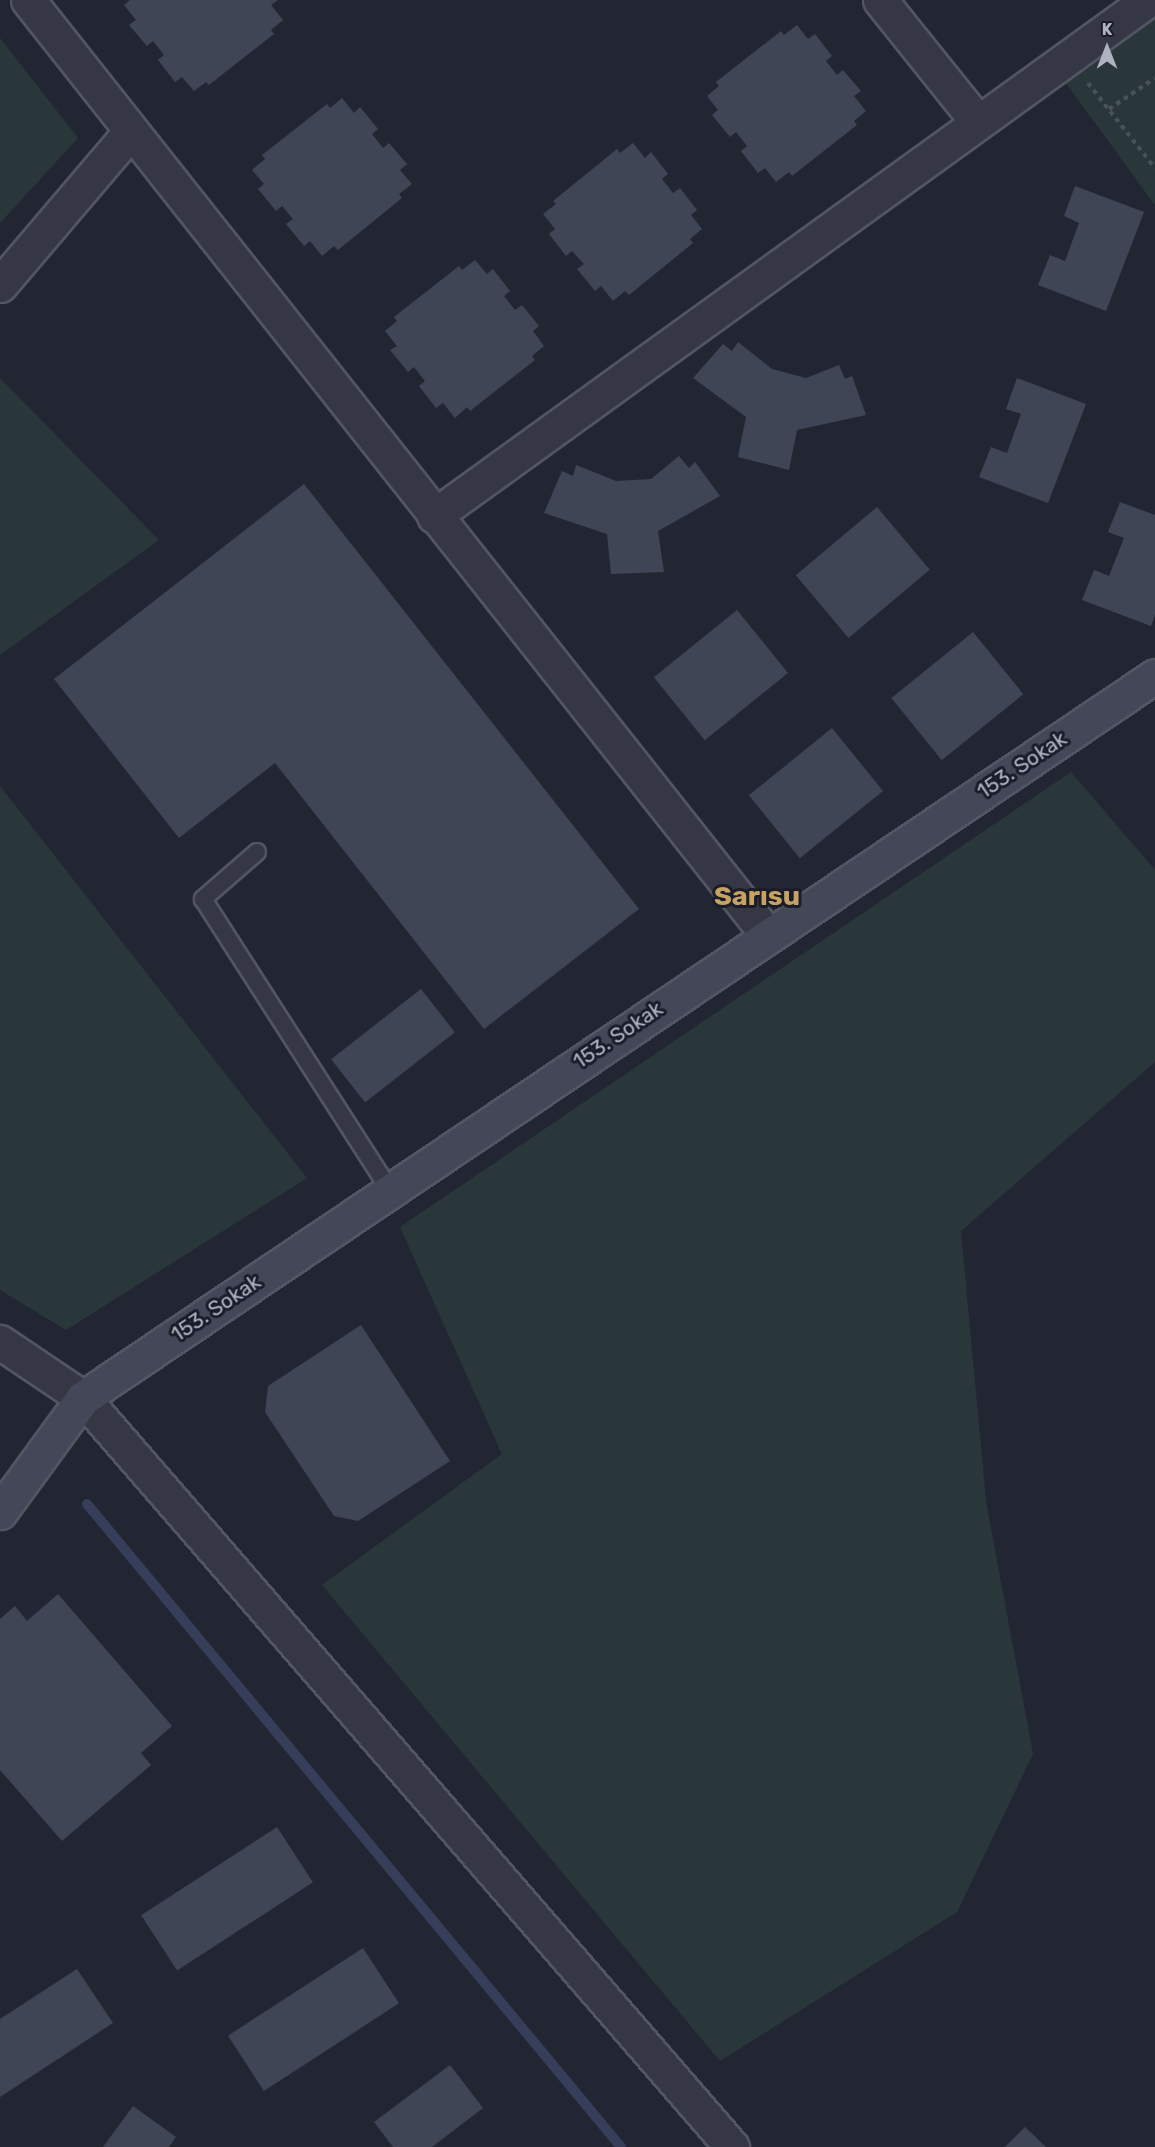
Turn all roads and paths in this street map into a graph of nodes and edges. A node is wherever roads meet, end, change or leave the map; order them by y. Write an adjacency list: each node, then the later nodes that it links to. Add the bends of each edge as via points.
1 (28, 0): 8 (street)
2 (880, 0): 7 (street)
3 (1148, 0): 4 (street)
4 (1067, 56): 6 (path); 7 (street)
5 (1155, 78): 6 (path)
6 (1109, 109): 9 (path)
7 (976, 120): 11 (street)
8 (131, 131): 10 (street); 11 (street)
9 (1155, 168)
10 (0, 285)
11 (434, 516): 14 (street)
12 (1155, 676): 14 (street, 153. Sokak)
13 (257, 852): 15 (lane, via 203,899)
14 (767, 934): 15 (street, 153. Sokak)
15 (390, 1190): 17 (street, 153. Sokak)
16 (0, 1342): 17 (street)
17 (83, 1398): 18 (street, 153. Sokak); 19 (street)
18 (0, 1512)
19 (732, 2147)

